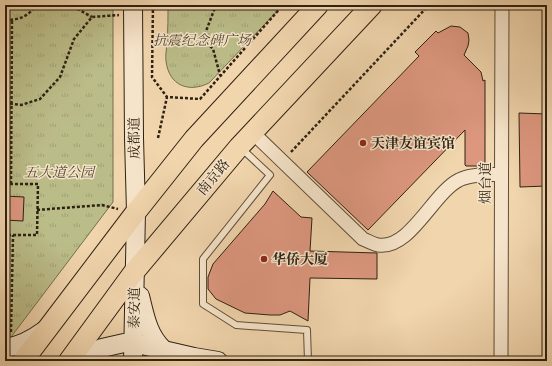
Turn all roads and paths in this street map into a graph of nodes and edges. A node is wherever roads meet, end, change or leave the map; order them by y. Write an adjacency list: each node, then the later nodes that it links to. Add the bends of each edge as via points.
1 (36, 5): 13 (path, via 24,17)
2 (74, 5): 11 (path)
3 (153, 5): 15 (path)
4 (216, 5): 14 (path)
5 (284, 5): 16 (path)
6 (318, 5): 27 (main road, via 194,139)
7 (372, 5): 21 (main road, 南京路)
8 (429, 5): 22 (path)
9 (502, 5): 23 (street, 烟台道)
10 (133, 10): 11 (path); 27 (street, 成都道)
11 (92, 17): 19 (path, via 74,39 60,77 40,99 21,105)
12 (5, 20): 13 (path)
13 (12, 20): 19 (path)
14 (203, 39): 15 (path); 16 (path, via 213,49)
15 (153, 45): 17 (path, via 152,76)
16 (220, 76): 17 (path, via 200,98)
17 (167, 96): 20 (path)
18 (5, 103): 19 (path)
19 (12, 104): 25 (path)
20 (158, 138)
21 (245, 139): 22 (street); 30 (main road, 南京路); 37 (lane, via 270,175 203,258 204,304 236,325 307,330)
22 (283, 161): 23 (street, via 363,239 378,245 392,243 407,234 459,180)
23 (501, 174): 38 (street, 烟台道)
24 (5, 184): 25 (path)
25 (11, 184): 26 (path, via 38,184)
26 (37, 210): 27 (path, via 102,205); 29 (path, via 37,235)
27 (136, 212): 30 (street, 成都道); 32 (main road, via 47,328)
28 (5, 235): 29 (path)
29 (13, 235): 32 (path)
30 (134, 272): 31 (street, via 150,334); 33 (street, 泰安道); 34 (main road, 南京路)
31 (163, 349): 33 (street); 36 (street)
32 (13, 352)
33 (138, 353): 35 (street, via 116,344)
34 (69, 361)
35 (74, 361)
36 (218, 361)
37 (308, 361)
38 (501, 361)

